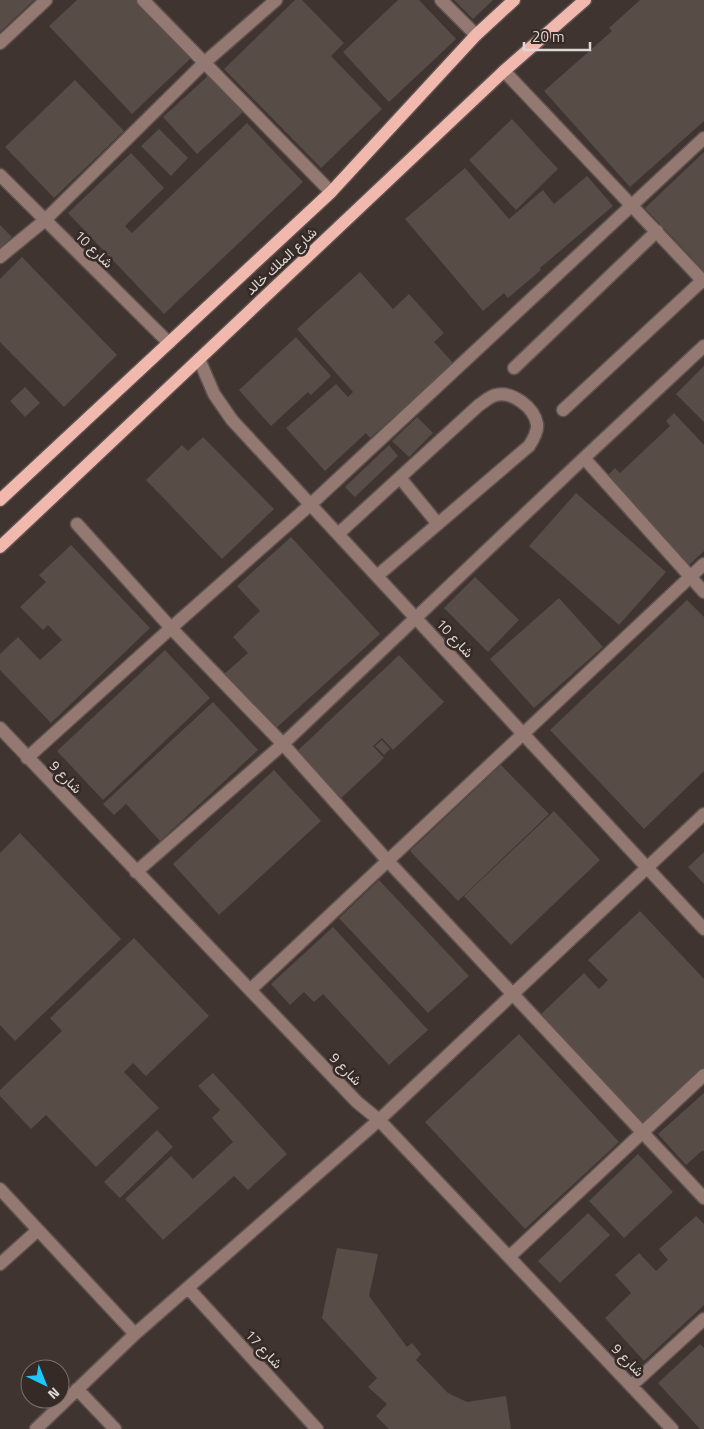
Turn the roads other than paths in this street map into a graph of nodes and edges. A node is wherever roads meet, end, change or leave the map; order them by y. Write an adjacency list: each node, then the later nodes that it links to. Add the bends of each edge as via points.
1 (46, 0): 8 (street)
2 (143, 0): 9 (street)
3 (276, 0): 9 (street)
4 (441, 0): 7 (street)
5 (514, 0): 7 (main road, شارع الملك خالد)
6 (585, 0): 10 (main road, شارع الملك خالد)
7 (476, 35): 13 (main road, شارع الملك خالد)
8 (0, 43)
9 (204, 63): 13 (street); 15 (street)
10 (504, 71): 14 (street); 21 (main road, شارع الملك خالد)
11 (704, 138): 14 (street)
12 (0, 175): 15 (street, شارع 10)
13 (331, 192): 19 (main road, شارع الملك خالد)
14 (631, 204): 16 (street); 27 (street)
15 (44, 221): 17 (street); 19 (street, شارع 10)
16 (657, 231): 18 (street); 22 (street)
17 (0, 257)
18 (704, 281): 23 (street)
19 (169, 343): 26 (main road, شارع الملك خالد)
20 (704, 346): 24 (street)
21 (199, 358): 27 (street, شارع 10, via 214,394 232,420); 31 (main road, شارع الملك خالد)
22 (514, 368)
23 (563, 410)
24 (584, 458): 34 (street); 36 (street)
25 (401, 478): 29 (street); 29 (street, via 479,405 494,395 507,394 518,399 530,411 537,424 529,446); 30 (street)
26 (0, 500)
27 (310, 505): 30 (street, شارع 10); 37 (street)
28 (77, 524): 37 (street)
29 (438, 524): 33 (street)
30 (338, 534): 33 (street, شارع 10)
31 (0, 547)
32 (704, 564): 34 (street)
33 (377, 576): 36 (street, شارع 10)
34 (690, 577): 35 (street); 39 (street)
35 (704, 592)
36 (416, 618): 39 (street, شارع 10); 40 (street)
37 (171, 628): 40 (street); 41 (street)
38 (0, 728): 41 (street, شارع 9)
39 (523, 734): 43 (street); 44 (street, شارع 10)
40 (282, 744): 43 (street); 45 (street)
41 (28, 758): 45 (street, شارع 9)
42 (704, 814): 44 (street)
43 (387, 860): 47 (street); 48 (street)
44 (647, 868): 46 (street, شارع 10); 48 (street)
45 (136, 872): 47 (street, شارع 9)
46 (704, 929)
47 (250, 990): 50 (street, شارع 9, via 357,1102)
48 (512, 995): 50 (street); 51 (street)
49 (704, 1075): 51 (street)
50 (379, 1120): 55 (street, شارع 9); 57 (street)
51 (642, 1133): 53 (street); 55 (street)
52 (0, 1189): 54 (street)
53 (704, 1198)
54 (38, 1230): 56 (street); 59 (street)
55 (509, 1257): 60 (street, شارع 9)
56 (0, 1264)
57 (189, 1289): 59 (street); 64 (street, شارع 17)
58 (704, 1319): 60 (street)
59 (136, 1334): 61 (street)
60 (632, 1385): 65 (street, شارع 9)
61 (77, 1389): 62 (street); 63 (street)
62 (36, 1429)
63 (115, 1429)
64 (317, 1429)
65 (672, 1429)

